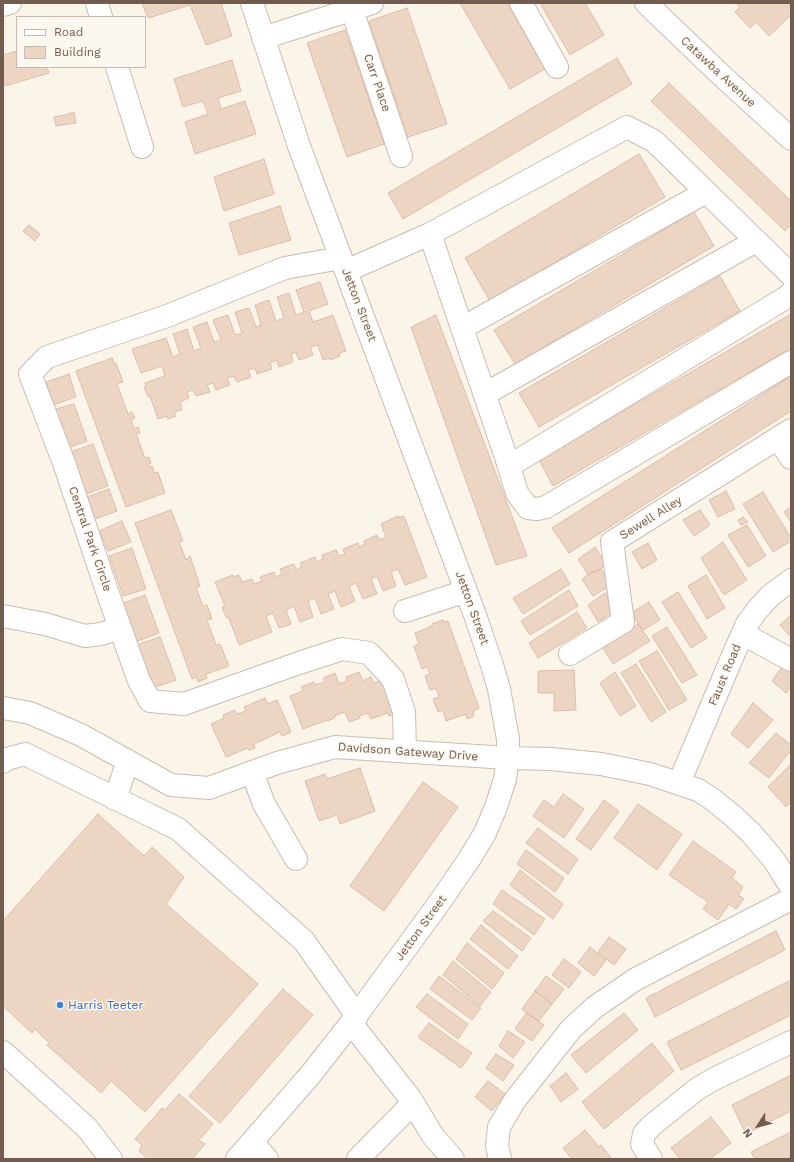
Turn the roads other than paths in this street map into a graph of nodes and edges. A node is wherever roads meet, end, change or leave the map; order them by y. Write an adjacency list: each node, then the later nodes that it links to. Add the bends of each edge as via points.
1 (10, 3): 6 (street)
2 (97, 3): 8 (street)
3 (252, 3): 9 (street, Jetton Street)
4 (521, 3): 10 (street)
5 (646, 3): 12 (street, Catawba Avenue)
6 (3, 5)
7 (362, 6): 9 (street); 14 (street, Carr Place)
8 (101, 16)
9 (263, 38): 18 (street, Jetton Street, via 299,146)
10 (557, 67)
11 (117, 68): 13 (street)
12 (791, 139)
13 (142, 147)
14 (401, 156)
15 (706, 192): 16 (street, via 654,141 627,127); 17 (street); 21 (street)
16 (430, 234): 18 (street); 21 (street)
17 (756, 241): 19 (street); 23 (street)
18 (344, 265): 28 (street, Jetton Street); 31 (street, Central Park Circle, via 285,268 167,316 47,358 30,374 64,463)
19 (791, 276)
20 (791, 293): 25 (street, via 519,460 513,461)
21 (462, 328): 23 (street)
22 (791, 362): 25 (street, via 546,507 528,508 517,494)
23 (484, 394): 25 (street)
24 (785, 434): 26 (street); 33 (street, Sewell Alley, via 612,542 623,622)
25 (506, 457)
26 (791, 458)
27 (791, 580): 32 (street, Faust Road, via 758,609)
28 (466, 591): 29 (street); 37 (street, Jetton Street, via 499,689 508,739)
29 (404, 611)
30 (3, 616): 31 (street, via 45,624 85,636)
31 (120, 628): 36 (street, Central Park Circle, via 139,681 150,701 184,704 342,649 369,653 393,679 404,712)
32 (743, 634): 34 (street); 41 (street, Faust Road)
33 (570, 654)
34 (791, 660)
35 (3, 708): 38 (street, Davidson Gateway Drive, via 30,713 81,735)
36 (405, 751): 37 (street, Davidson Gateway Drive); 40 (street, Davidson Gateway Drive, via 335,746)
37 (508, 758): 41 (street, Davidson Gateway Drive, via 601,764); 46 (street, Jetton Street, via 505,779 485,833 437,906)
38 (128, 761): 40 (street, Davidson Gateway Drive, via 171,785 209,788); 42 (street)
39 (3, 762): 42 (street, via 25,754)
40 (252, 772): 43 (street, via 264,804)
41 (679, 783): 44 (street, Davidson Gateway Drive, via 703,793 733,816 774,860)
42 (115, 799): 46 (street, via 178,829 304,941)
43 (296, 858)
44 (791, 887)
45 (791, 899): 56 (street, via 636,979 570,1029 515,1100 498,1127 497,1146)
46 (354, 1019): 49 (street); 50 (street, Jetton Street)
47 (791, 1042): 57 (street, via 697,1089 651,1126 644,1134 642,1144)
48 (3, 1052): 51 (street, via 87,1128)
49 (413, 1103): 54 (street); 55 (street, via 433,1136)
50 (252, 1142): 52 (street, Jetton Street); 53 (street)
51 (111, 1159)
52 (237, 1159)
53 (267, 1159)
54 (358, 1159)
55 (453, 1159)
56 (500, 1159)
57 (651, 1159)

